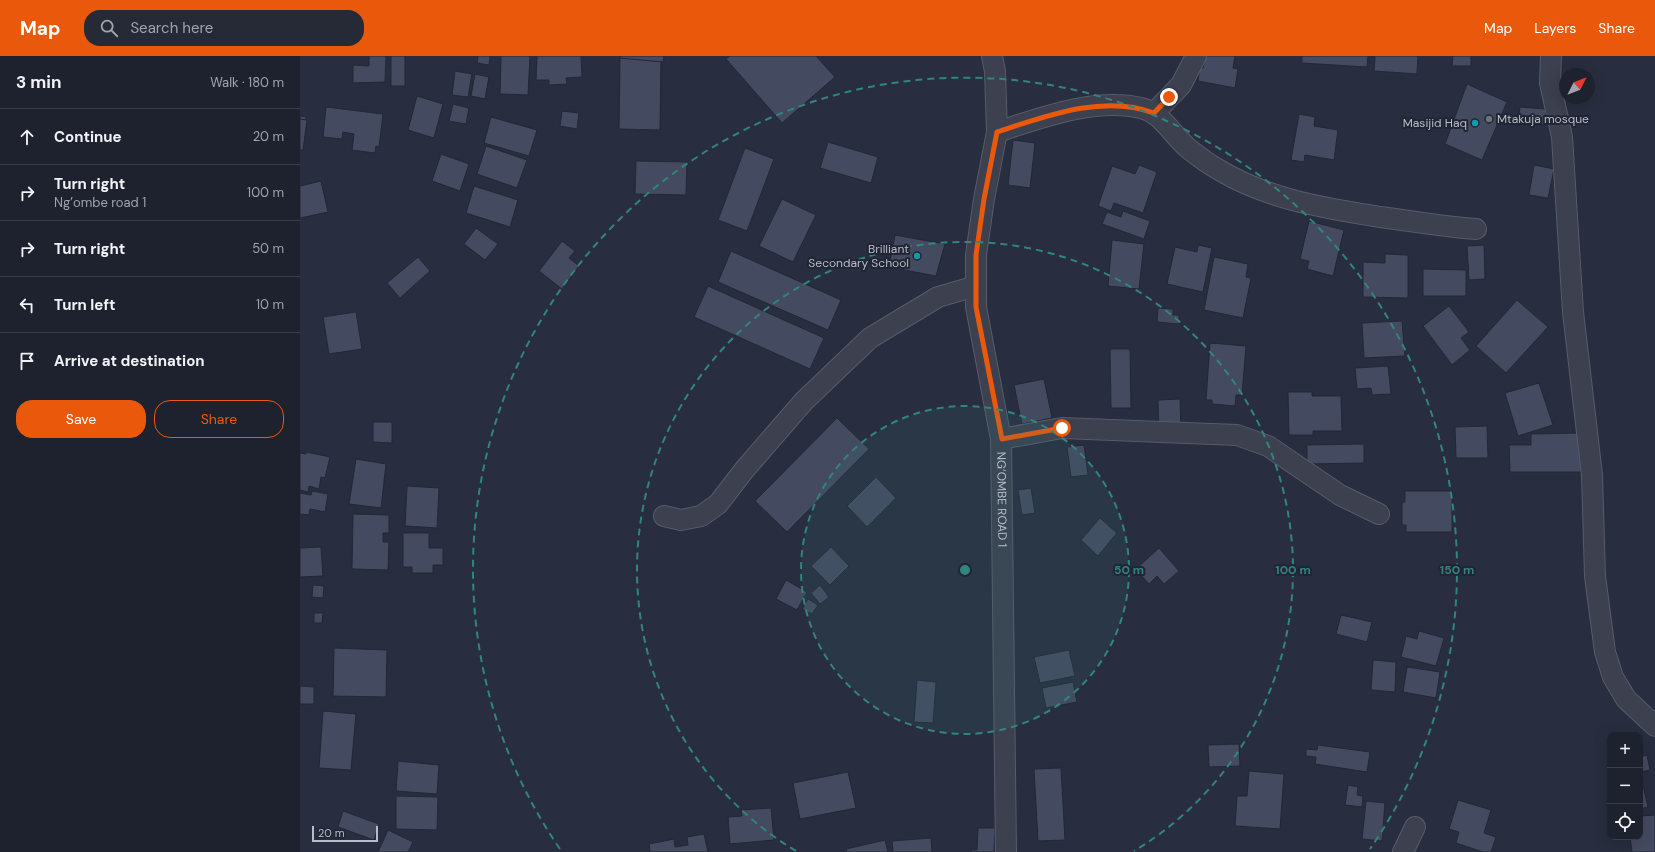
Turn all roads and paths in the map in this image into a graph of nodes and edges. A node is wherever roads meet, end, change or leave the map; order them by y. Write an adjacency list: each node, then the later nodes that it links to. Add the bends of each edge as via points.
1 (992, 56): 5 (street, NG’OMBE ROAD 1, via 995,71)
2 (1196, 56): 4 (street, via 1181,85)
3 (1551, 56): 11 (street, via 1550,83 1562,137 1573,312 1592,475 1595,576 1605,652 1626,699)
4 (1154, 113): 5 (street, via 1122,105 1090,107); 6 (street, via 1189,149 1221,171 1267,193 1325,208)
5 (997, 132): 7 (street, NG’OMBE ROAD 1, via 977,248)
6 (1476, 229)
7 (976, 286): 8 (street, NG’OMBE ROAD 1, via 976,307); 10 (street, via 938,297 870,338 804,401 745,468 718,504 701,516 681,520)
8 (1002, 439): 9 (street, via 1062,428 1237,435 1268,446 1340,495); 13 (street, NG’OMBE ROAD 1)
9 (1378, 514)
10 (664, 516)
11 (1655, 726)
12 (1415, 826): 14 (street)
13 (1006, 852)
14 (1403, 852)

